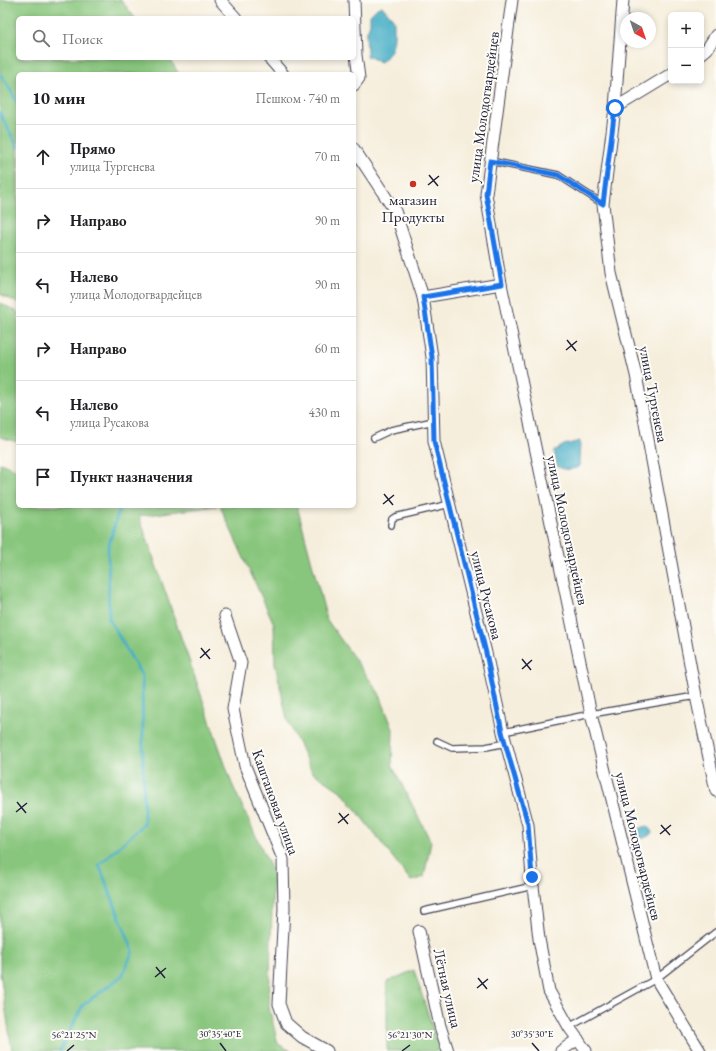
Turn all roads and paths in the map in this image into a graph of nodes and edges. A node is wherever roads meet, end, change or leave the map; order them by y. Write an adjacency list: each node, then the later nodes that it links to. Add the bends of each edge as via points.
1 (220, 0): 5 (street)
2 (354, 0): 6 (street)
3 (512, 0): 16 (street, улица Молодогвардейцев)
4 (622, 0): 14 (street, улица Тургенева)
5 (234, 16)
6 (355, 16)
7 (356, 31): 13 (street, via 359,78)
8 (716, 35): 9 (street)
9 (704, 52)
10 (271, 60): 11 (street)
11 (281, 72)
12 (668, 76): 14 (street)
13 (356, 82)
14 (615, 108): 17 (street, улица Тургенева)
15 (356, 152): 19 (street, улица Русакова, via 395,211)
16 (490, 161): 17 (lane, via 558,175); 18 (street, улица Молодогвардейцев, via 486,194)
17 (603, 204): 25 (street, улица Тургенева, via 612,273 636,375)
18 (502, 284): 19 (street); 26 (street, улица Молодогвардейцев)
19 (423, 297): 20 (street, улица Русакова, via 432,357)
20 (434, 421): 21 (lane, via 391,430); 22 (street, улица Русакова, via 434,441)
21 (374, 438)
22 (450, 504): 23 (lane, via 395,517); 27 (street, улица Русакова)
23 (391, 525)
24 (225, 616): 38 (street, Каштановая улица, via 241,664 233,709 245,766 283,859 284,910 279,1004 286,1023 302,1037)
25 (696, 696): 26 (lane); 30 (street, улица Тургенева)
26 (590, 714): 27 (lane); 35 (street, улица Молодогвардейцев)
27 (502, 732): 29 (street, улица Русакова)
28 (436, 741): 29 (lane, via 452,748 486,747)
29 (506, 743): 31 (street, улица Русакова, via 528,824)
30 (716, 791)
31 (533, 886): 32 (lane); 36 (street, улица Русакова, via 539,939 549,991)
32 (424, 911)
33 (420, 931): 39 (street, Лётная улица, via 440,1026)
34 (716, 932): 35 (lane)
35 (656, 979): 36 (lane); 42 (street, улица Молодогвардейцев)
36 (569, 1027): 37 (street, улица Русакова)
37 (578, 1039): 40 (street); 41 (street, улица Русакова)
38 (326, 1051)
39 (448, 1051)
40 (561, 1051)
41 (586, 1051)
42 (700, 1051)

